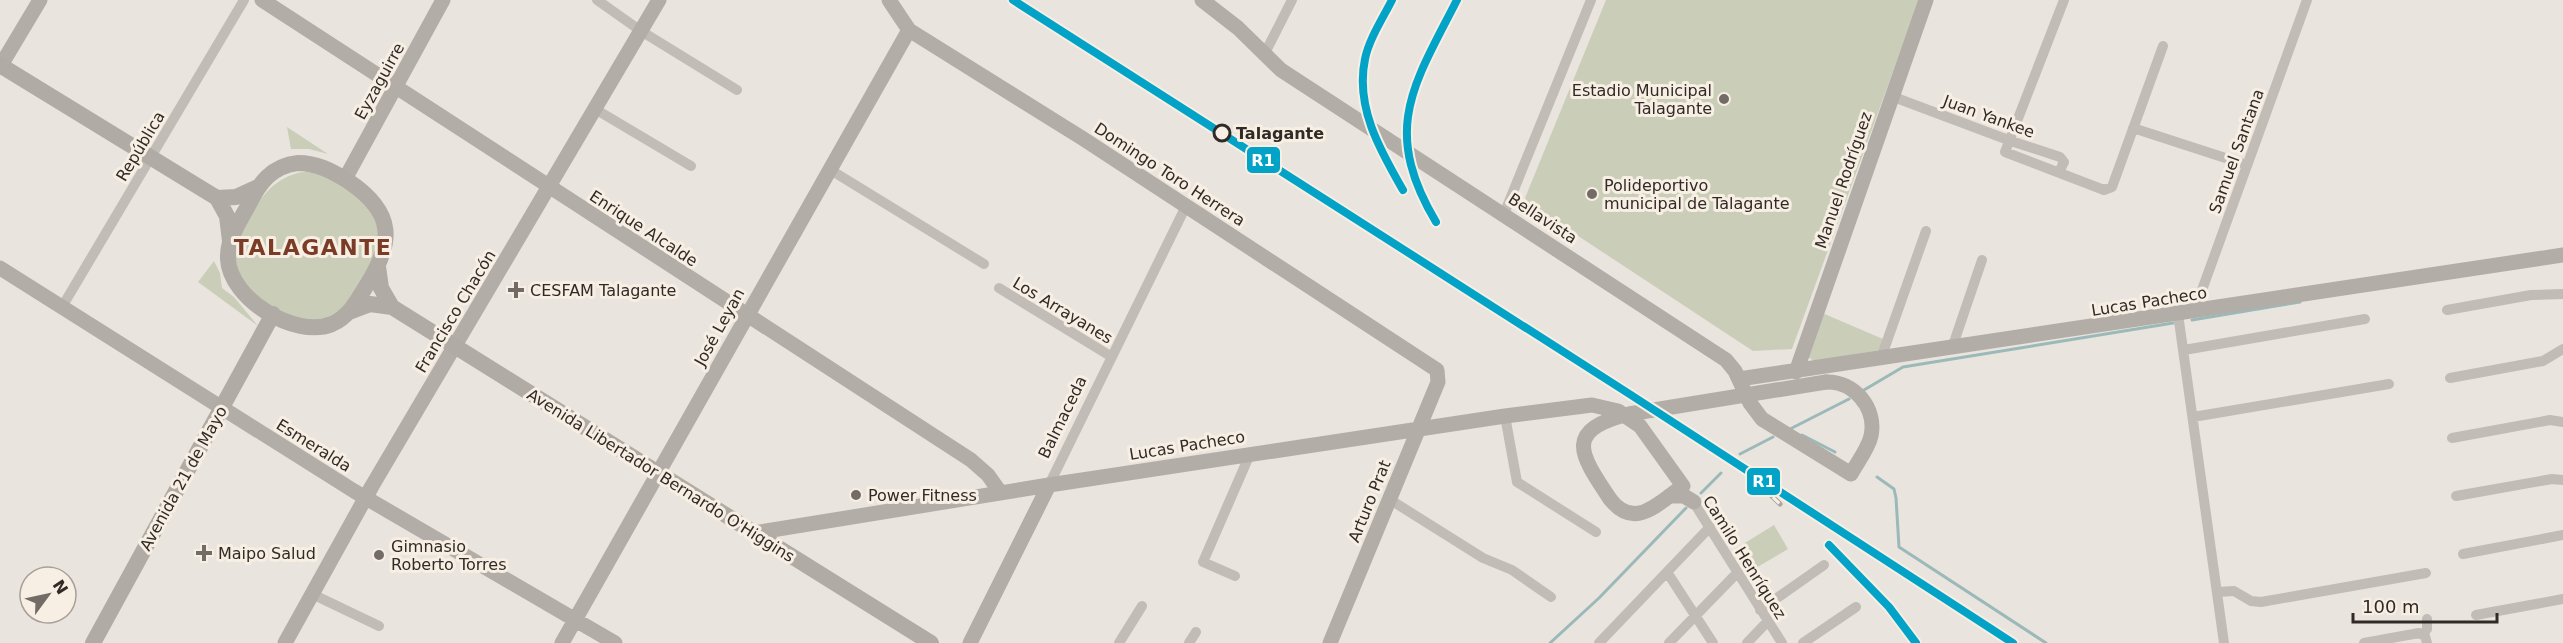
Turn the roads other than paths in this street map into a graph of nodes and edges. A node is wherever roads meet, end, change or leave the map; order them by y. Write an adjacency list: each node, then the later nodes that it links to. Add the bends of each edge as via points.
1 (40, 0): 18 (street)
2 (244, 0): 25 (street, República)
3 (262, 0): 19 (street, Enrique Alcalde)
4 (444, 0): 19 (street, Eyzaguirre)
5 (597, 0): 15 (street)
6 (659, 0): 15 (street, Francisco Chacón)
7 (889, 0): 14 (street, Domingo Toro Herrera)
8 (1202, 0): 17 (street, Bellavista)
9 (1292, 0): 17 (street)
10 (1591, 0): 35 (street)
11 (1926, 0): 21 (street, Manuel Rodríguez)
12 (2064, 0): 24 (street)
13 (2307, 0): 26 (street, Samuel Santana)
14 (909, 30): 28 (street, José Leyan); 34 (street, Domingo Toro Herrera)
15 (641, 31): 20 (street); 22 (street, Francisco Chacón)
16 (2163, 46): 23 (street)
17 (1264, 55): 35 (street, Bellavista, via 1281,70)
18 (0, 66): 25 (main road)
19 (396, 87): 30 (street, Eyzaguirre); 32 (street, Enrique Alcalde)
20 (737, 90)
21 (1891, 96): 24 (street, Juan Yankee); 60 (street, Manuel Rodríguez)
22 (595, 109): 27 (street); 32 (street, Francisco Chacón)
23 (2133, 128): 26 (street); 29 (street, via 2115,185 2104,190)
24 (2011, 141): 29 (street, Juan Yankee, via 2062,158); 29 (street, via 2005,152)
25 (151, 157): 33 (main road); 45 (street, República)
26 (2247, 165): 49 (street, Samuel Santana)
27 (691, 166)
28 (829, 169): 40 (street); 52 (street, José Leyan)
29 (2059, 172)
30 (345, 179): 31 (main road, via 322,166 298,163 273,171); 41 (main road, via 371,198 383,217 386,241)
31 (258, 187): 33 (main road, via 236,197); 37 (main road)
32 (549, 188): 52 (street, Enrique Alcalde); 54 (street, Francisco Chacón)
33 (217, 198): 37 (main road, via 227,216)
34 (1186, 206): 58 (street, Balmaceda); 61 (street, Domingo Toro Herrera, via 1432,365)
35 (1504, 214): 63 (street, Bellavista, via 1726,360)
36 (1926, 231): 59 (street)
37 (230, 242): 50 (main road, via 229,266 237,284)
38 (2563, 255): 49 (street, Lucas Pacheco)
39 (1982, 260): 55 (street)
40 (984, 264)
41 (378, 267): 46 (main road, via 381,288); 48 (main road)
42 (0, 268): 45 (street, Esmeralda)
43 (999, 288): 58 (street, Los Arrayanes)
44 (2563, 294): 47 (street, via 2531,295)
45 (62, 307): 65 (street, Esmeralda)
46 (392, 307): 48 (main road, via 370,304); 54 (main road, Avenida Libertador Bernardo O'Higgins)
47 (2447, 310)
48 (349, 312): 50 (main road, via 335,322 312,328 294,325)
49 (2194, 312): 51 (street, Lucas Pacheco)
50 (273, 314): 65 (main road, Avenida 21 de Mayo)
51 (2178, 314): 55 (street, Lucas Pacheco); 57 (street)
52 (747, 315): 73 (street, José Leyan); 77 (street, Enrique Alcalde, via 970,460)
53 (2365, 319): 57 (street)
54 (456, 347): 73 (main road, Avenida Libertador Bernardo O'Higgins); 80 (street, Francisco Chacón)
55 (1952, 348): 59 (street, Lucas Pacheco)
56 (2563, 349): 62 (street, via 2543,361)
57 (2184, 350): 67 (street)
58 (1112, 357): 75 (street, Balmaceda)
59 (1881, 358): 60 (street, Lucas Pacheco)
60 (1796, 372): 63 (street, Lucas Pacheco)
61 (1438, 373): 69 (street, Arturo Prat, via 1438,382)
62 (2450, 378)
63 (1739, 379): 78 (street, Bellavista, bridge, via 1750,403 1762,419 1851,474 1870,439 1872,417 1862,399 1839,383 1826,382 1629,414 1599,422 1588,433 1584,454 1618,509 1633,514)
64 (2389, 384): 67 (street)
65 (221, 409): 80 (street, Esmeralda); 108 (main road, Avenida 21 de Mayo)
66 (1505, 416): 69 (street, Lucas Pacheco); 72 (street, Lucas Pacheco, via 1584,405 1610,408 1640,426); 84 (street, via 1516,482)
67 (2193, 417): 93 (street)
68 (2563, 422): 70 (street, via 2550,420)
69 (1418, 429): 71 (street, Lucas Pacheco); 81 (street, Arturo Prat)
70 (2452, 438)
71 (1250, 454): 75 (street, Lucas Pacheco); 92 (street, via 1203,562)
72 (1673, 471): 76 (street, Lucas Pacheco); 78 (street)
73 (658, 473): 85 (main road, Avenida Libertador Bernardo O'Higgins); 103 (street, José Leyan)
74 (2563, 480): 79 (street)
75 (1049, 484): 77 (street, Lucas Pacheco); 113 (street, Balmaceda)
76 (1683, 486): 78 (street); 82 (street, Camilo Henríquez)
77 (1000, 492): 85 (street, Lucas Pacheco)
78 (1669, 496): 82 (street, via 1684,496)
79 (2456, 496)
80 (365, 498): 94 (street, Francisco Chacón); 103 (street, Esmeralda)
81 (1389, 499): 95 (street); 116 (street, Arturo Prat)
82 (1694, 502): 83 (street, Camilo Henríquez)
83 (1710, 527): 89 (street); 90 (street, Camilo Henríquez)
84 (1596, 532)
85 (754, 533): 112 (main road, Avenida Libertador Bernardo O'Higgins)
86 (2563, 535): 87 (street)
87 (2463, 554)
88 (1824, 565): 99 (street)
89 (1667, 572): 101 (street); 117 (street)
90 (1737, 573): 99 (street, Camilo Henríquez); 101 (street)
91 (2426, 573): 93 (street, via 2261,602 2234,591)
92 (1235, 576)
93 (2217, 592): 123 (street)
94 (312, 594): 105 (street); 109 (street, Francisco Chacón)
95 (1551, 597)
96 (2563, 599): 100 (street)
97 (1142, 606): 114 (street)
98 (1856, 607): 122 (street)
99 (1760, 610): 104 (street, Camilo Henríquez)
100 (2476, 615)
101 (1695, 616): 118 (street); 119 (street)
102 (2427, 619): 107 (street)
103 (576, 620): 110 (street, José Leyan); 111 (street, Esmeralda)
104 (1767, 622): 120 (street); 121 (street, Camilo Henríquez)
105 (379, 626)
106 (1196, 632): 115 (street)
107 (2425, 639): 124 (street)
108 (93, 643)
109 (285, 643)
110 (562, 643)
111 (615, 643)
112 (931, 643)
113 (970, 643)
114 (1119, 643)
115 (1189, 643)
116 (1330, 643)
117 (1599, 643)
118 (1669, 643)
119 (1713, 643)
120 (1747, 643)
121 (1782, 643)
122 (1803, 643)
123 (2224, 643)
124 (2364, 643)

